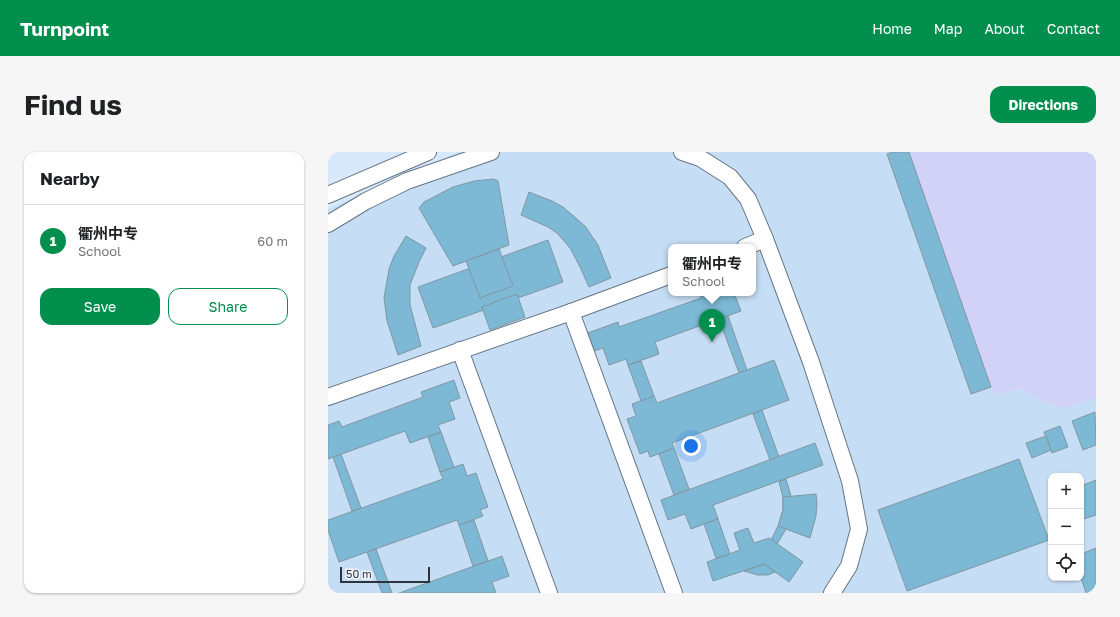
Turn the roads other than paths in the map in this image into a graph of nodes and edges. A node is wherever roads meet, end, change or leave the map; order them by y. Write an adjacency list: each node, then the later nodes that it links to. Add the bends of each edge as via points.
1 (428, 152): 4 (street)
2 (491, 152): 5 (street, via 407,182 366,201)
3 (682, 152): 6 (street, via 700,158 730,177 748,199)
4 (328, 195)
5 (328, 224)
6 (765, 239): 7 (street); 14 (street, via 811,362 850,481 858,529 849,566)
7 (752, 244)
8 (668, 275): 9 (street)
9 (571, 312): 10 (street); 13 (street)
10 (460, 350): 11 (street); 12 (street)
11 (328, 397)
12 (549, 593)
13 (674, 593)
14 (832, 593)

